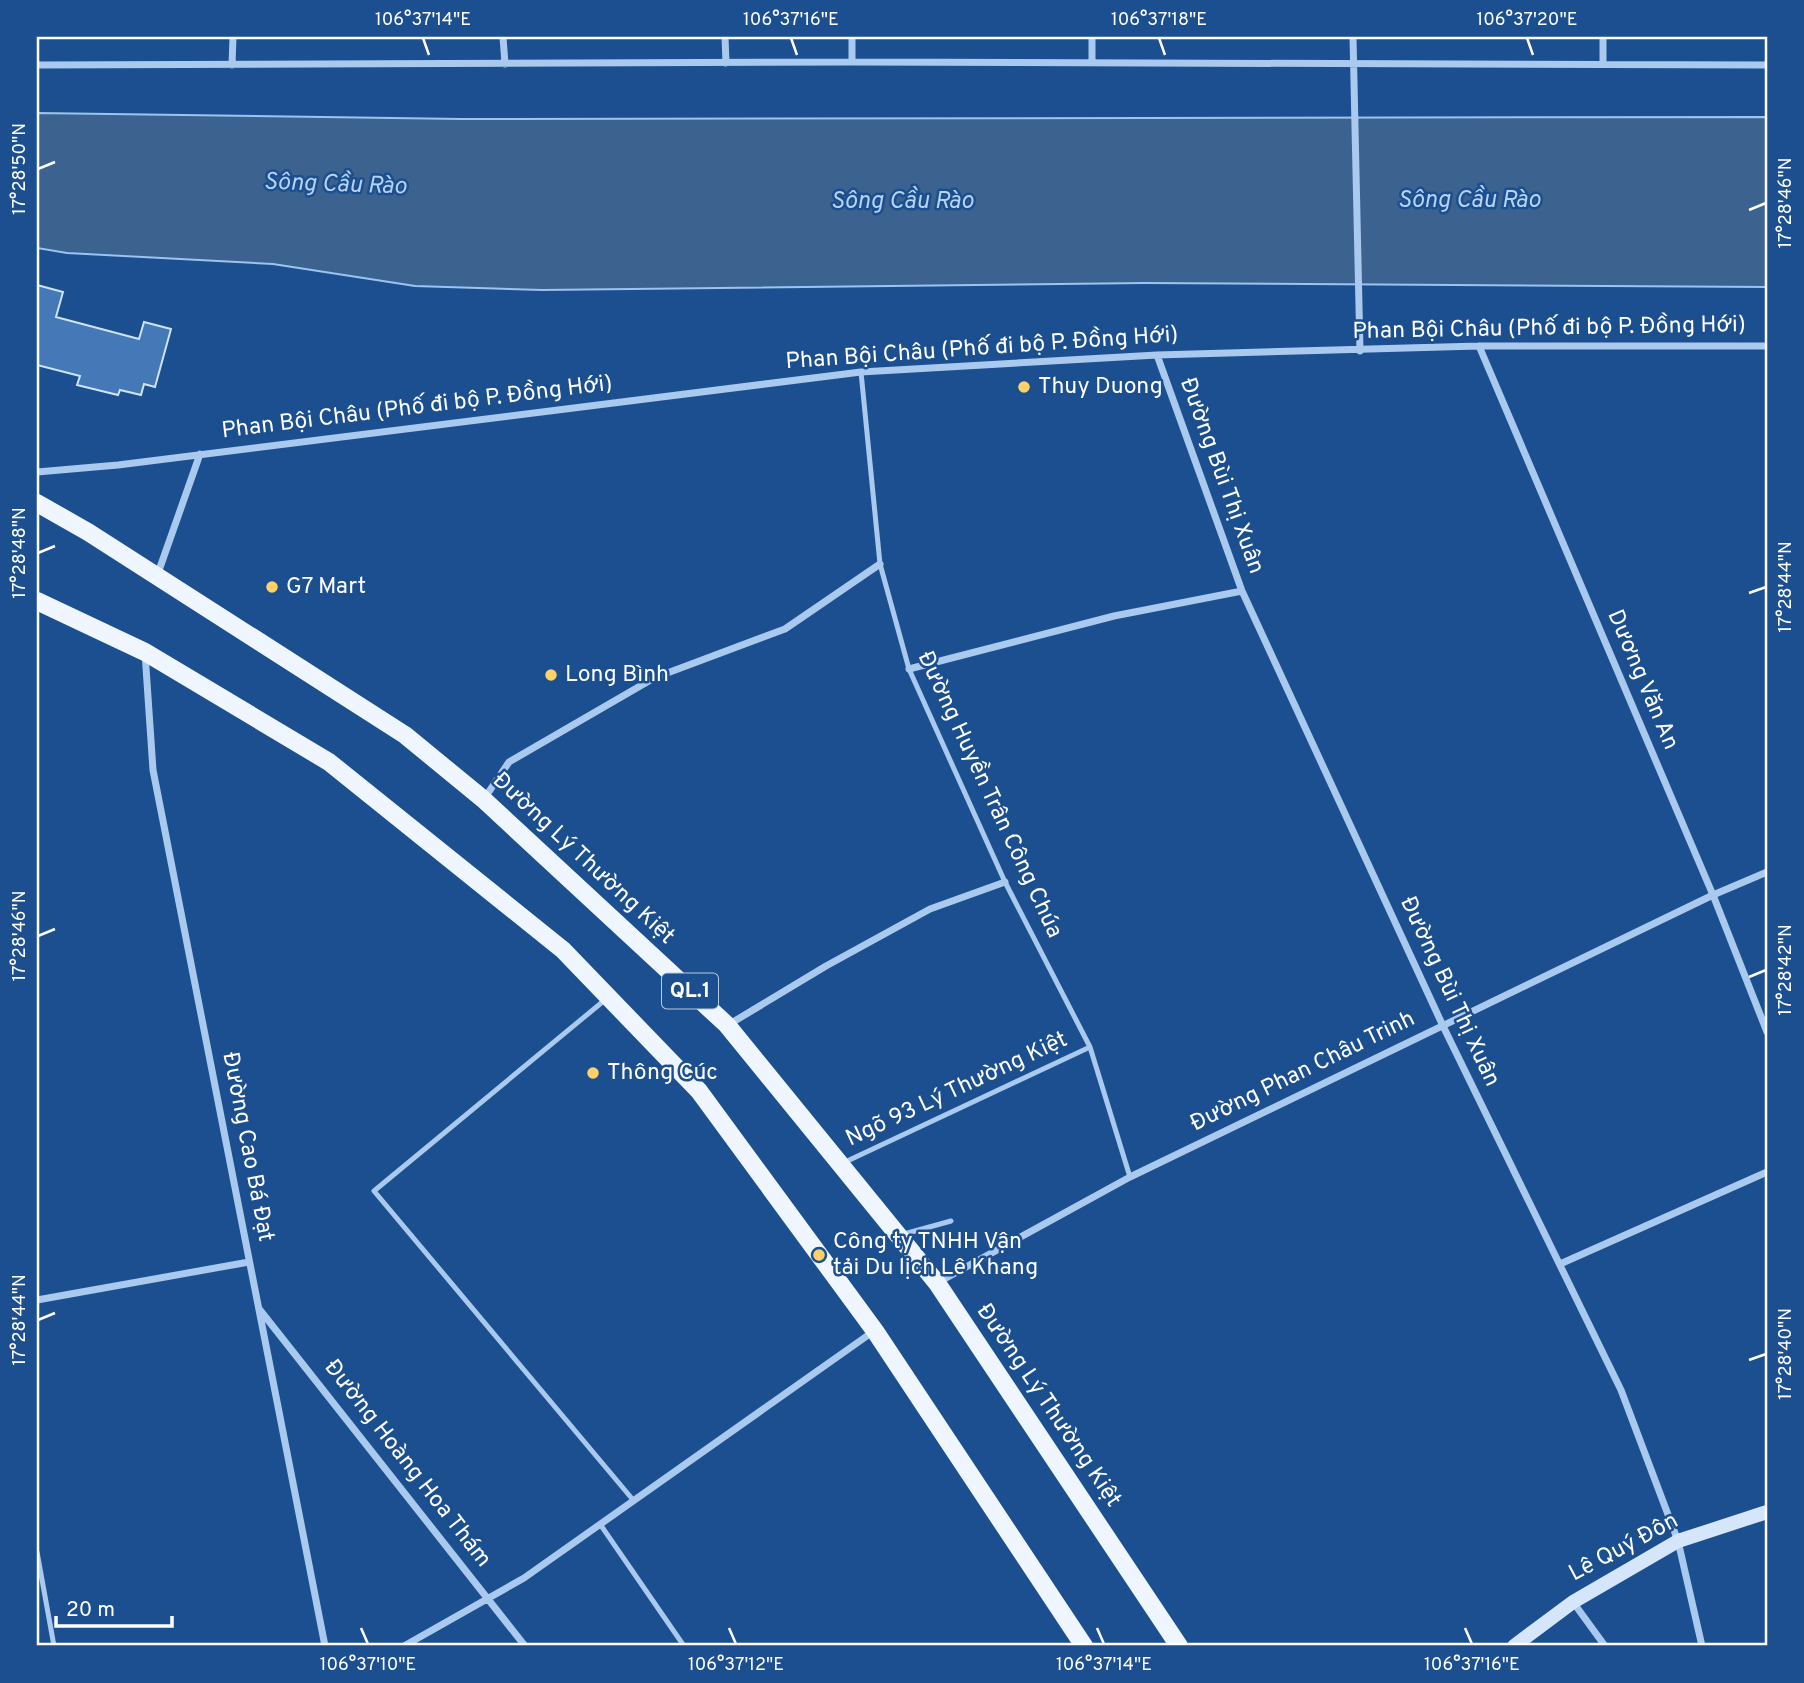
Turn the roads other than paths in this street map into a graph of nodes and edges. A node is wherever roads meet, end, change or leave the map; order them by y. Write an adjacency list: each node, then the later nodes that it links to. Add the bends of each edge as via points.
1 (233, 37): 14 (street)
2 (503, 37): 12 (street)
3 (725, 37): 9 (street)
4 (852, 37): 8 (street)
5 (1092, 37): 10 (street)
6 (1353, 37): 15 (street)
7 (1603, 37): 11 (street)
8 (852, 62): 9 (street); 10 (street)
9 (726, 63): 12 (street)
10 (1092, 63): 15 (street)
11 (1603, 63): 15 (street); 16 (street)
12 (505, 64): 14 (street)
13 (37, 65): 14 (street)
14 (232, 65)
15 (1353, 65): 19 (street)
16 (1767, 65)
17 (1479, 346): 18 (street, Phan Bội Châu (Phố đi bộ P. Đồng Hới)); 19 (street, Phan Bội Châu (Phố đi bộ P. Đồng Hới)); 34 (street, Dương Văn An)
18 (1767, 346)
19 (1360, 351): 20 (street, Phan Bội Châu (Phố đi bộ P. Đồng Hới))
20 (1157, 355): 21 (street, Phan Bội Châu (Phố đi bộ P. Đồng Hới)); 27 (street, Đường Bùi Thị Xuân)
21 (861, 372): 22 (street, Phan Bội Châu (Phố đi bộ P. Đồng Hới)); 25 (lane, Đường Huyền Trân Công Chúa)
22 (200, 454): 23 (street, Phan Bội Châu (Phố đi bộ P. Đồng Hới)); 26 (street)
23 (37, 472)
24 (37, 503): 26 (main road, Đường Lý Thường Kiệt / QL.1)
25 (880, 564): 30 (lane, Đường Huyền Trân Công Chúa); 31 (street, via 785,629 654,678 509,762)
26 (157, 576): 31 (main road, Đường Lý Thường Kiệt / QL.1, via 405,735)
27 (1241, 591): 30 (street, via 1114,616); 37 (street, Đường Bùi Thị Xuân)
28 (37, 601): 29 (main road, QL.1)
29 (145, 652): 35 (main road, QL.1, via 329,762 563,950); 45 (street, Đường Cao Bá Đạt, via 153,770)
30 (909, 669): 33 (lane, Đường Huyền Trân Công Chúa)
31 (484, 799): 36 (main road, Đường Lý Thường Kiệt / QL.1)
32 (1767, 872): 34 (street, Đường Phan Châu Trinh)
33 (1005, 882): 36 (street, via 930,909); 39 (lane, Đường Huyền Trân Công Chúa)
34 (1713, 895): 37 (street, Đường Phan Châu Trinh); 38 (street, Dương Văn An)
35 (608, 997): 50 (main road, QL.1, via 699,1091); 51 (lane, via 374,1191)
36 (727, 1025): 40 (main road, Đường Lý Thường Kiệt / QL.1)
37 (1443, 1026): 42 (street, Đường Phan Châu Trinh); 46 (street, Đường Bùi Thị Xuân)
38 (1767, 1032)
39 (1090, 1046): 40 (lane, Ngõ 93 Lý Thường Kiệt); 42 (lane, Đường Huyền Trân Công Chúa)
40 (840, 1164): 44 (main road, Đường Lý Thường Kiệt / QL.1)
41 (1767, 1172): 46 (street)
42 (1130, 1177): 47 (street, Đường Phan Châu Trinh)
43 (951, 1221): 44 (lane)
44 (897, 1236): 47 (main road, Đường Lý Thường Kiệt / QL.1)
45 (249, 1262): 48 (street); 49 (street, Đường Cao Bá Đạt)
46 (1560, 1264): 54 (street, Đường Bùi Thị Xuân, via 1621,1390)
47 (937, 1283): 64 (main road, Đường Lý Thường Kiệt / QL.1)
48 (37, 1300)
49 (258, 1307): 56 (street, Đường Hoàng Hoa Thám); 59 (street, Đường Cao Bá Đạt)
50 (874, 1331): 51 (street); 63 (main road, QL.1)
51 (634, 1501): 53 (street)
52 (1767, 1512): 54 (main road, Lê Quý Đôn)
53 (600, 1524): 56 (street); 62 (lane)
54 (1678, 1541): 57 (main road, Lê Quý Đôn); 67 (street, Đường Bùi Thị Xuân)
55 (37, 1552): 58 (lane)
56 (489, 1599): 60 (street); 61 (street, Đường Hoàng Hoa Thám)
57 (1573, 1602): 65 (main road, Lê Quý Đôn); 66 (street)
58 (54, 1646)
59 (325, 1646)
60 (404, 1646)
61 (525, 1646)
62 (684, 1646)
63 (1084, 1646)
64 (1179, 1646)
65 (1514, 1646)
66 (1605, 1646)
67 (1702, 1646)

